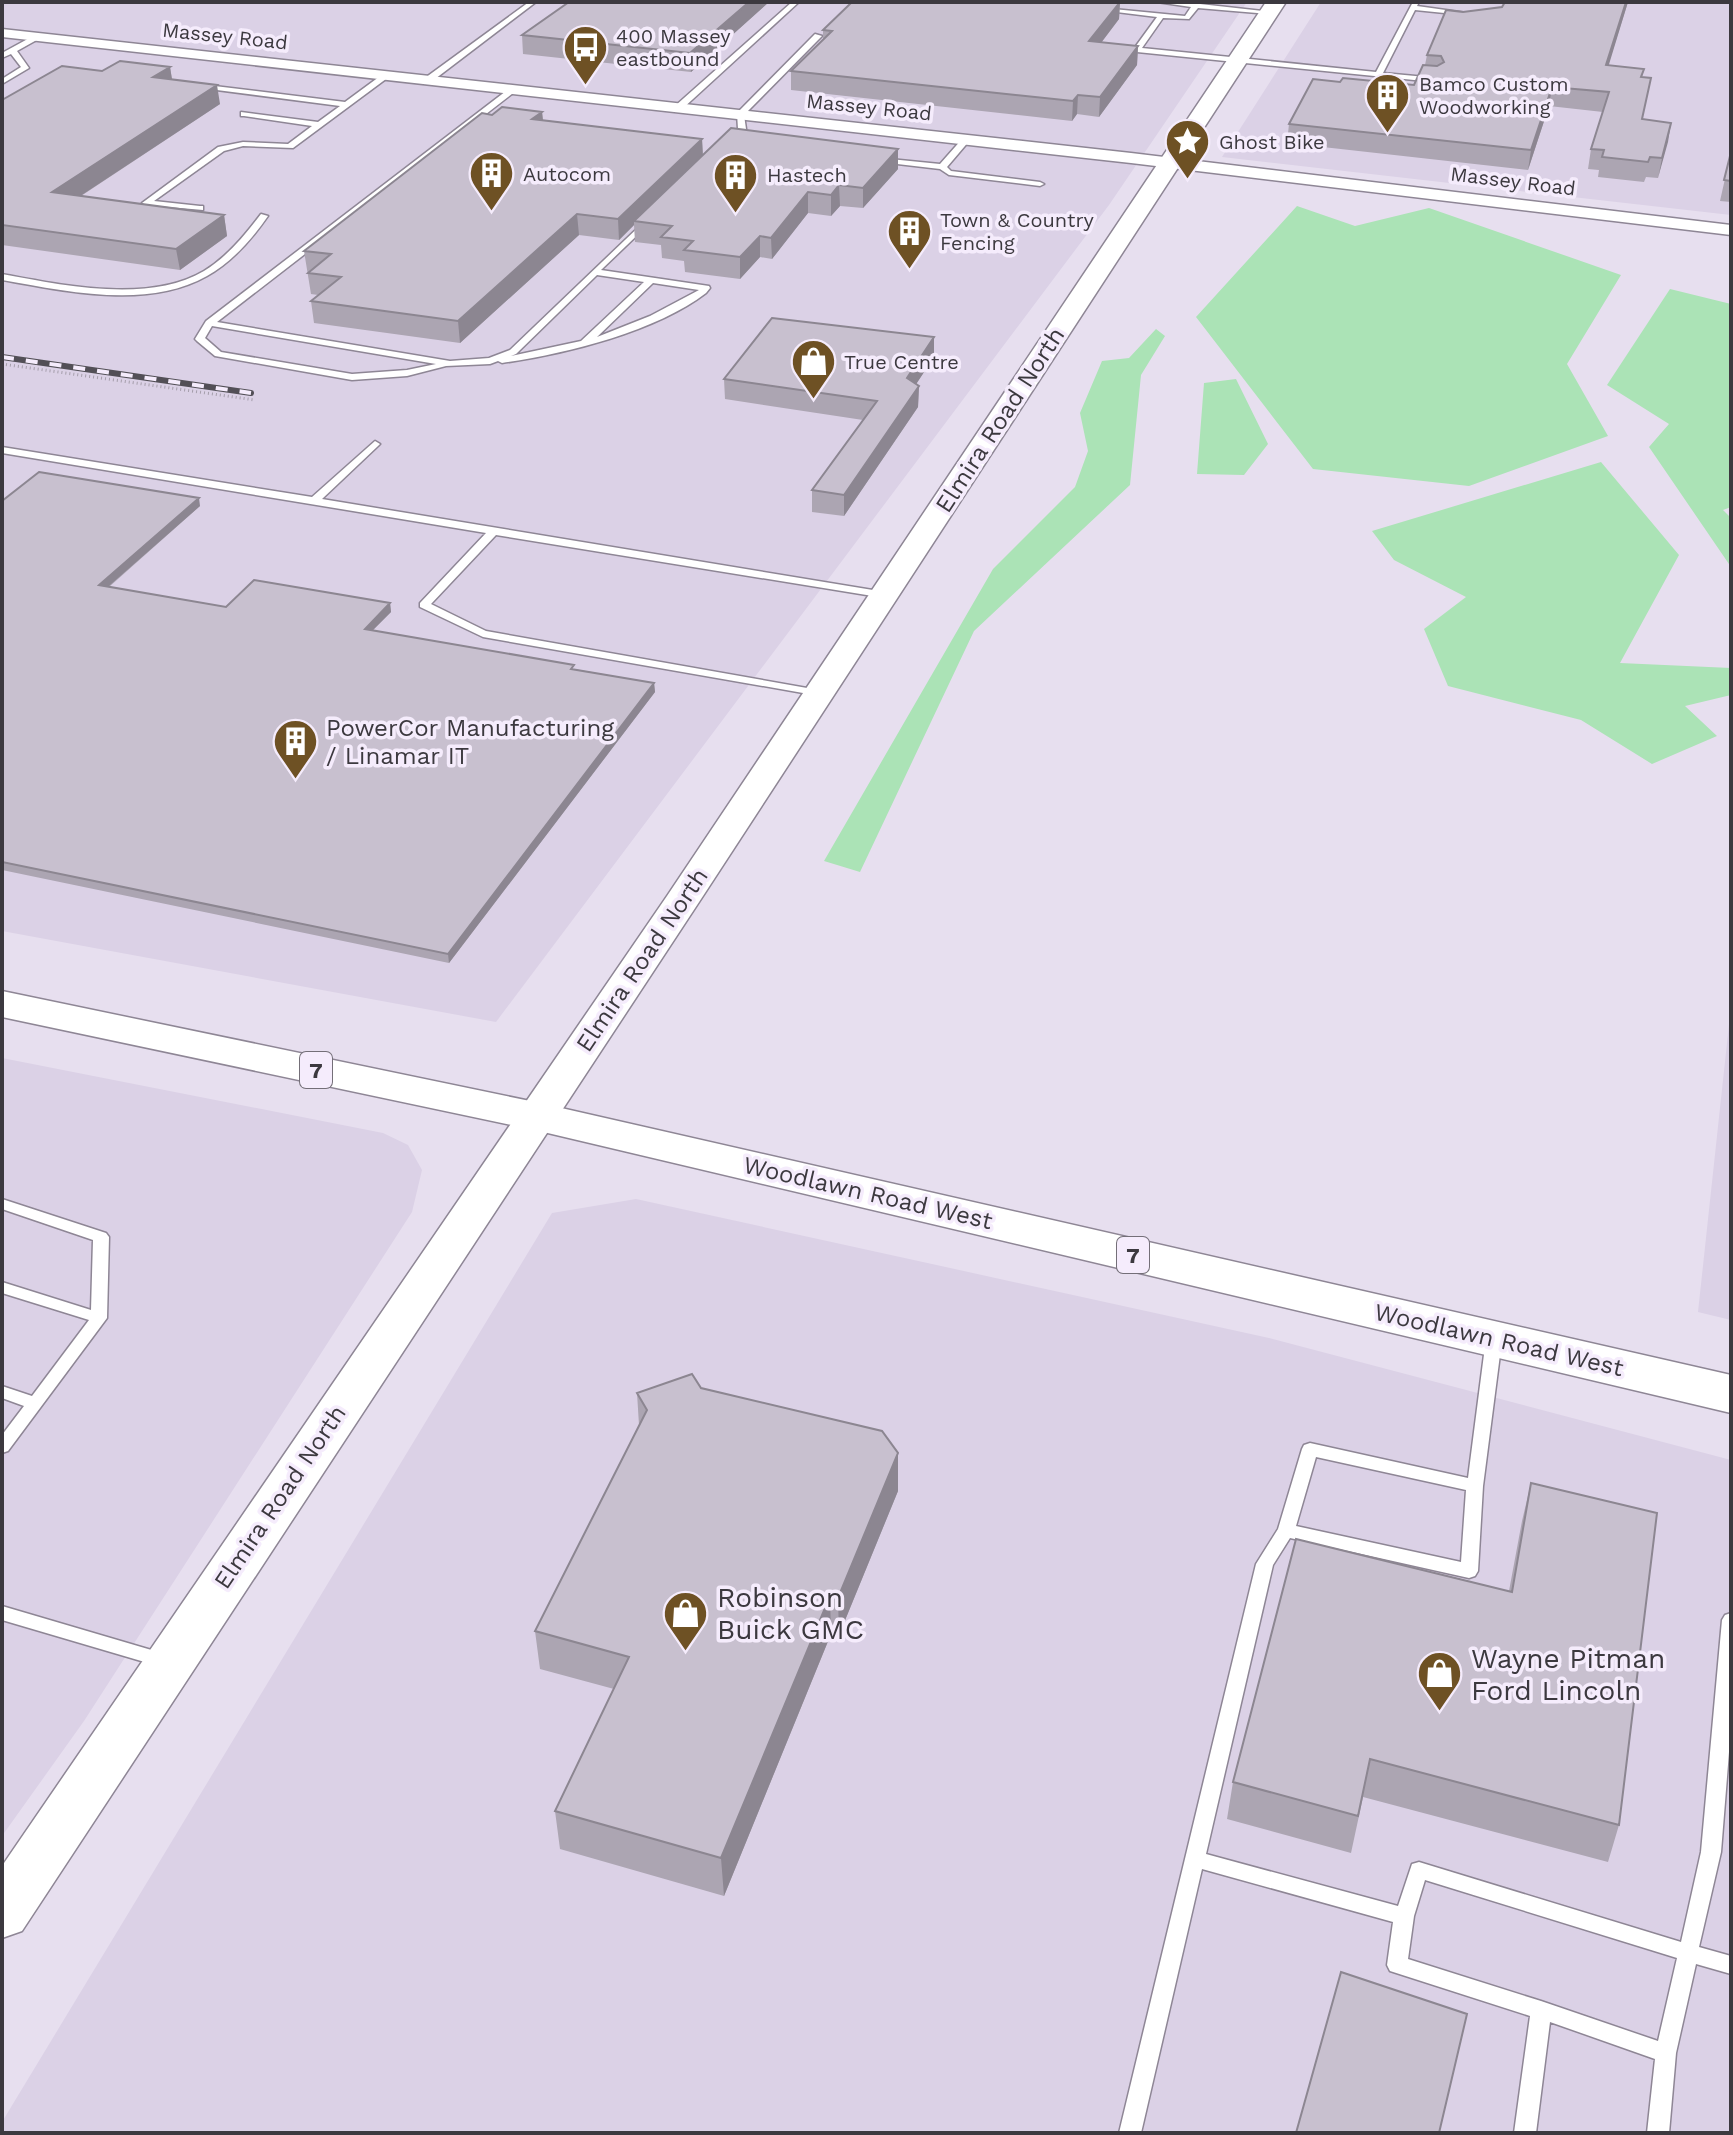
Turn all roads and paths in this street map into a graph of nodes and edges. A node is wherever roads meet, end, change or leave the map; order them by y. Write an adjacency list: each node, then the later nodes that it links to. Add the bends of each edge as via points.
1 (533, 2): 18 (lane)
2 (796, 2): 24 (lane)
3 (1160, 2): 4 (lane)
4 (1197, 4): 6 (lane); 9 (lane, via 1187,18)
5 (1414, 5): 8 (lane); 16 (lane)
6 (1272, 7): 15 (main road, Elmira Road North)
7 (1100, 10): 9 (lane)
8 (1466, 13)
9 (1162, 15): 15 (lane, via 1137,50)
10 (2, 33): 12 (street, Massey Road)
11 (818, 36): 27 (lane)
12 (38, 37): 13 (lane); 17 (street, Massey Road)
13 (12, 50): 14 (lane); 20 (lane, via 25,68)
14 (2, 56)
15 (1237, 60): 16 (lane); 35 (main road, Elmira Road North)
16 (1379, 74): 19 (lane)
17 (386, 76): 18 (street, Massey Road); 23 (lane)
18 (428, 80): 22 (street, Massey Road)
19 (1435, 80)
20 (2, 82)
21 (189, 85): 23 (lane)
22 (513, 90): 24 (street, Massey Road); 26 (lane)
23 (347, 105): 29 (lane)
24 (678, 108): 27 (street, Massey Road)
25 (244, 114): 29 (lane)
26 (480, 115): 28 (lane); 45 (lane)
27 (740, 115): 30 (street, Massey Road); 31 (lane, via 742,129)
28 (495, 117)
29 (320, 125): 38 (lane, via 290,146 243,144 221,149 146,203)
30 (966, 140): 35 (street, Massey Road); 36 (lane)
31 (730, 141): 32 (lane); 33 (lane)
32 (745, 143)
33 (719, 152)
34 (866, 158): 36 (lane)
35 (1169, 162): 41 (street, Massey Road); 55 (main road, Elmira Road North)
36 (942, 167): 37 (lane, via 949,173)
37 (1040, 184)
38 (200, 208)
39 (264, 216): 43 (lane, via 248,238 200,277 170,288 120,290)
40 (651, 217): 42 (lane)
41 (1731, 230)
42 (595, 272): 44 (lane); 47 (lane, via 513,352)
43 (2, 277)
44 (651, 280): 46 (lane); 46 (lane, via 706,288 664,313)
45 (209, 323): 49 (lane); 49 (lane, via 200,339 218,354 352,377)
46 (582, 345): 47 (lane)
47 (490, 361): 49 (lane)
48 (2, 364): 50 (path)
49 (450, 364)
50 (255, 400)
51 (375, 444): 53 (lane)
52 (2, 450): 53 (lane)
53 (315, 500): 54 (lane)
54 (494, 531): 55 (lane); 56 (lane, via 424,605 483,634)
55 (885, 595): 56 (main road, Elmira Road North)
56 (820, 693): 58 (main road, Elmira Road North)
57 (2, 1004): 58 (main road, Woodlawn Road West / 7)
58 (535, 1116): 62 (main road, Woodlawn Road West / 7); 71 (main road, Elmira Road North)
59 (2, 1204): 61 (lane, via 101,1237)
60 (2, 1287): 61 (lane)
61 (99, 1318): 65 (lane)
62 (1494, 1339): 64 (main road, Woodlawn Road West / 7); 67 (lane)
63 (2, 1392): 65 (lane)
64 (1731, 1394)
65 (35, 1403): 66 (lane)
66 (2, 1447)
67 (1475, 1486): 68 (lane, via 1310,1449); 68 (lane, via 1469,1571)
68 (1286, 1530): 72 (lane, via 1265,1564)
69 (2, 1613): 71 (lane)
70 (1731, 1620): 75 (lane, via 1711,1852)
71 (169, 1663): 73 (main road, Elmira Road North)
72 (1195, 1859): 74 (lane); 79 (lane)
73 (2, 1913)
74 (1404, 1916): 75 (lane, via 1419,1870); 77 (lane, via 1397,1965)
75 (1688, 1953): 76 (lane); 78 (lane)
76 (1731, 1965)
77 (1541, 2010): 78 (lane); 80 (lane)
78 (1666, 2053): 81 (lane)
79 (1130, 2133)
80 (1525, 2133)
81 (1658, 2133)

